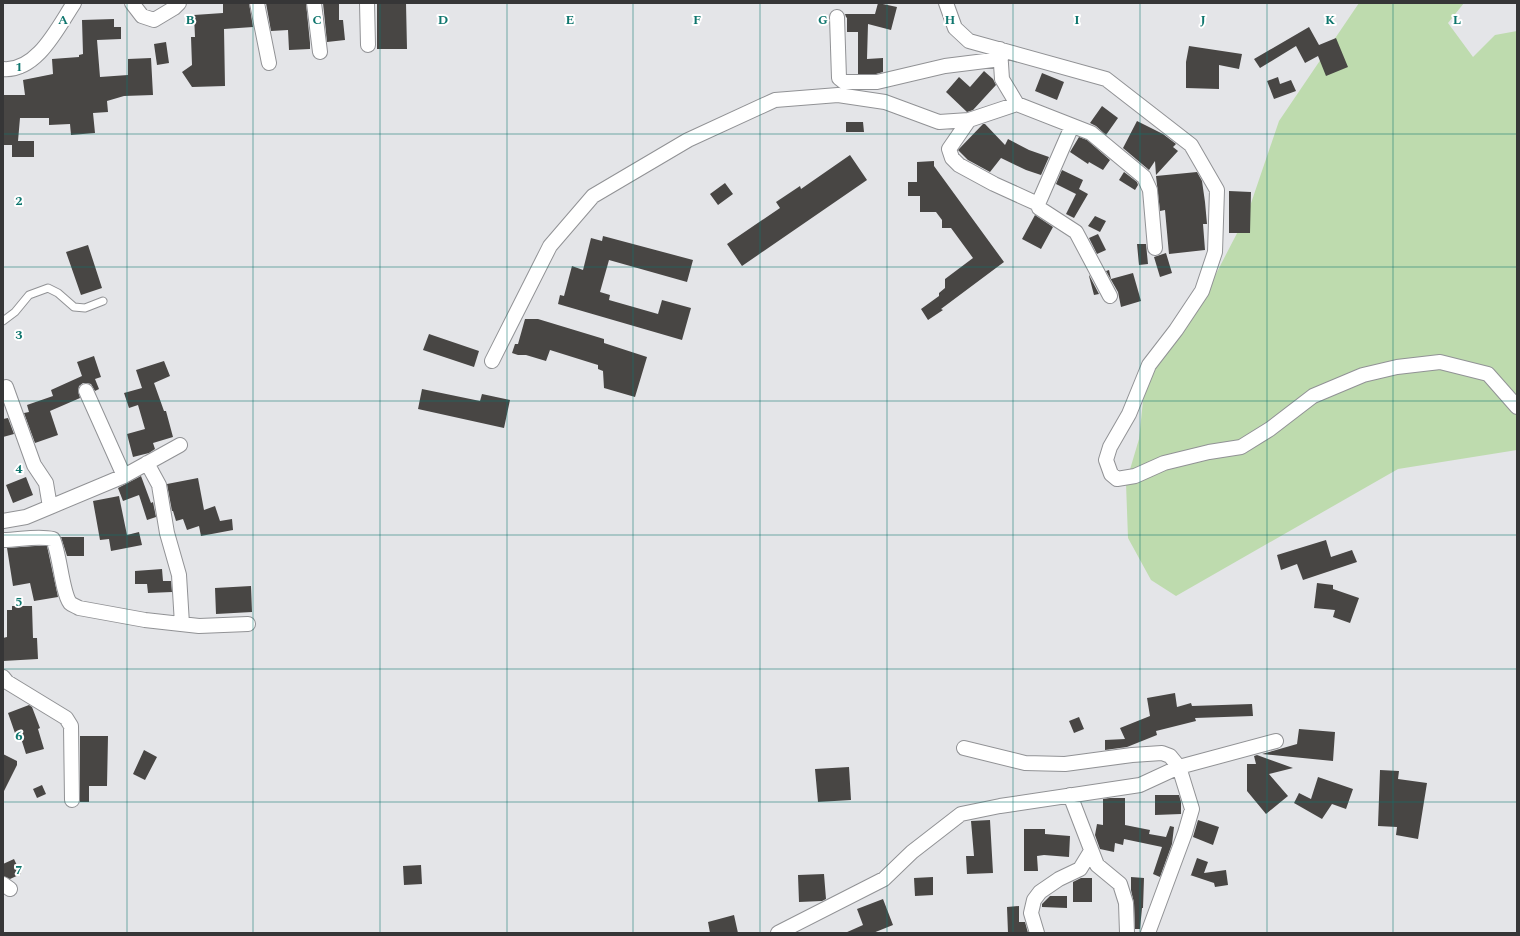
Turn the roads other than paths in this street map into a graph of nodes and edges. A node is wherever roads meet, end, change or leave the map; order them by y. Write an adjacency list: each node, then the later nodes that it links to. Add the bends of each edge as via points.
1 (74, 3): 13 (street, via 47,45 24,65)
2 (132, 3): 3 (street, via 142,16 154,20)
3 (179, 3)
4 (257, 3): 12 (street)
5 (314, 3): 10 (street)
6 (367, 3): 9 (street)
7 (946, 3): 11 (street, via 955,28 969,41)
8 (837, 17): 11 (street, via 840,78 844,82 877,82)
9 (368, 45)
10 (320, 52)
11 (1000, 54): 14 (street, via 1002,79); 25 (street, via 1106,79 1191,145 1217,190 1215,252 1202,291 1149,365 1129,414 1110,447 1106,460 1111,474 1116,479 1135,476 1164,463 1241,447 1270,429 1313,396 1363,375 1397,367 1440,362 1488,374)
12 (269, 63)
13 (3, 69)
14 (1017, 104): 15 (street); 16 (street)
15 (969, 120): 17 (street, via 950,150 952,158 959,165 994,184); 22 (street, via 939,122 885,102 838,95 775,100 688,140 594,196 550,246)
16 (1072, 126): 17 (street); 18 (street, via 1091,133 1144,178 1150,190)
17 (1038, 204): 19 (street, via 1039,208 1076,232)
18 (1155, 248)
19 (1110, 296)
20 (103, 301): 21 (lane, via 85,308 74,307 48,288 29,295 15,312)
21 (3, 321)
22 (492, 361)
23 (6, 387): 29 (street, via 34,465 46,483)
24 (86, 391): 28 (street)
25 (1517, 407)
26 (180, 445): 27 (street)
27 (147, 463): 28 (street); 32 (street, via 159,485 167,533 179,575)
28 (124, 476): 29 (street)
29 (50, 507): 30 (street, via 26,517)
30 (3, 521)
31 (3, 540): 32 (street, via 43,536 53,539 66,592 70,603 78,608)
32 (182, 624): 33 (street)
33 (248, 624)
34 (3, 676): 39 (street, via 7,682 66,718 71,726)
35 (1276, 741): 37 (street)
36 (964, 748): 37 (street, via 1025,764 1065,764 1162,753 1170,756)
37 (1179, 767): 38 (street, via 1140,785); 44 (street, via 1192,809)
38 (1070, 795): 40 (street); 41 (street, via 961,814 912,852 884,879)
39 (72, 800)
40 (1091, 851): 42 (street, via 1080,869 1059,879 1040,892 1034,900 1031,913); 43 (street, via 1097,865 1120,884 1126,903)
41 (778, 933)
42 (1037, 933)
43 (1127, 933)
44 (1148, 933)

